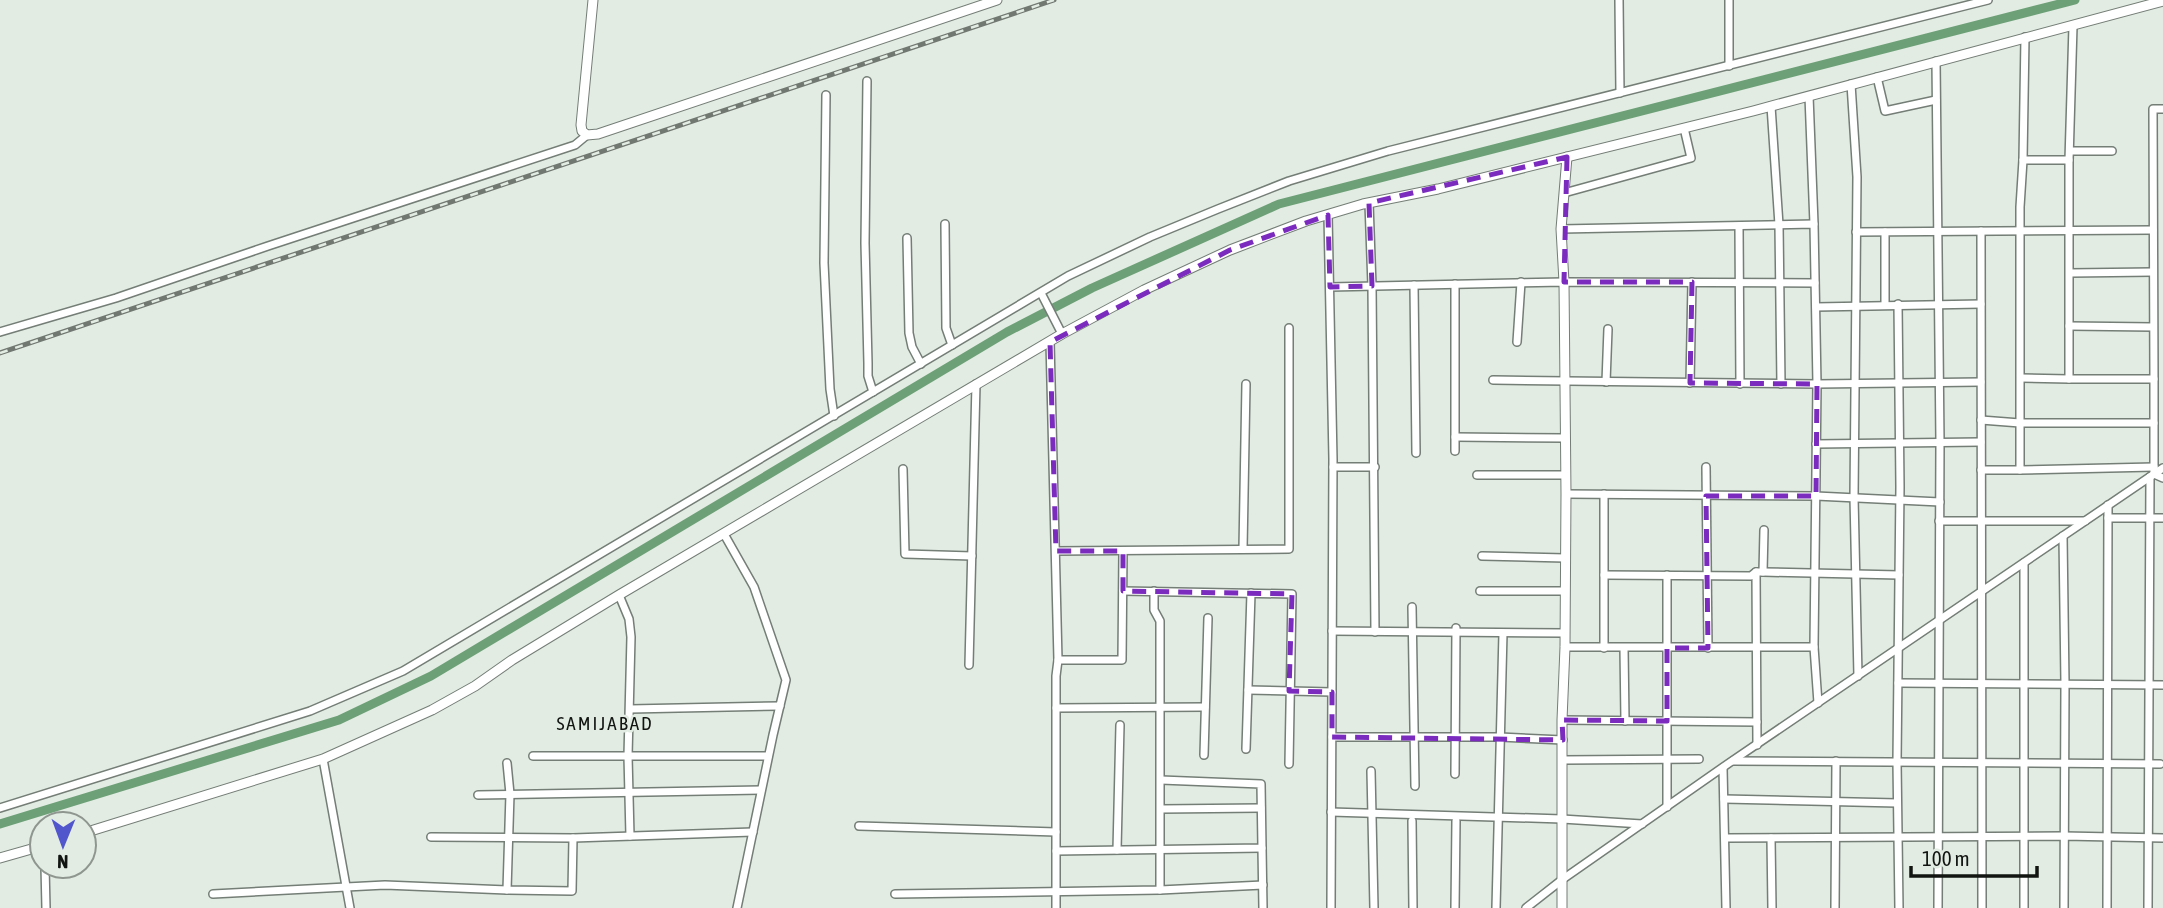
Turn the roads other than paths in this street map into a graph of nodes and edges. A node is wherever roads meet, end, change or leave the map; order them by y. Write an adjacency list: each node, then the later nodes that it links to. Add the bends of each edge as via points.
1 (593, 0): 21 (street, via 581,125)
2 (998, 0): 21 (street)
3 (1619, 0): 14 (street)
4 (1729, 0): 10 (street)
5 (1988, 0): 10 (street)
6 (2163, 1): 7 (street)
7 (2073, 26): 8 (street); 23 (street)
8 (2025, 37): 9 (street); 25 (street)
9 (1936, 61): 11 (street); 17 (street)
10 (1729, 66): 14 (street)
11 (1877, 77): 13 (street); 17 (street, via 1885,111)
12 (867, 81): 89 (street, via 865,243 868,376)
13 (1851, 84): 16 (street); 41 (street)
14 (1620, 93): 56 (street, via 1388,150 1289,181 1150,237 1068,276)
15 (826, 95): 90 (street, via 825,286)
16 (1809, 96): 18 (street); 32 (street)
17 (1937, 100): 37 (street)
18 (1771, 106): 20 (street); 33 (street)
19 (2163, 109): 26 (street, via 2153,109)
20 (1684, 128): 24 (street); 28 (street, via 1691,158)
21 (587, 135): 67 (street, via 581,143 562,150 105,302)
22 (2112, 152): 23 (street)
23 (2069, 155): 25 (street); 40 (street)
24 (1567, 157): 28 (street); 29 (street)
25 (2023, 160): 39 (street)
26 (2153, 180): 27 (street); 36 (street)
27 (2163, 180)
28 (1564, 194): 35 (street)
29 (1369, 203): 30 (street); 55 (street)
30 (1328, 215): 54 (street); 68 (street, via 1230,250)
31 (945, 224): 71 (street, via 946,328)
32 (1814, 224): 33 (street); 51 (street)
33 (1779, 225): 34 (street); 50 (street)
34 (1739, 226): 35 (street); 49 (street)
35 (1561, 229): 47 (street)
36 (2153, 230): 40 (street); 45 (street)
37 (1937, 231): 38 (street); 42 (street); 58 (street)
38 (1981, 231): 39 (street); 59 (street)
39 (2020, 231): 40 (street); 73 (street)
40 (2069, 231): 44 (street)
41 (1856, 232): 42 (street); 61 (street)
42 (1885, 232): 60 (street)
43 (907, 238): 72 (street, via 909,333)
44 (2070, 272): 45 (street); 63 (street)
45 (2153, 272): 64 (street)
46 (1521, 282): 47 (street); 52 (street); 70 (street)
47 (1564, 282): 48 (street); 77 (street)
48 (1692, 282): 49 (street); 80 (street)
49 (1739, 282): 50 (street); 85 (street)
50 (1780, 283): 51 (street); 86 (street)
51 (1815, 283): 62 (street)
52 (1455, 284): 53 (street); 94 (street)
53 (1414, 285): 55 (street); 102 (street)
54 (1330, 286): 55 (street); 103 (street)
55 (1372, 286): 104 (street)
56 (1042, 295): 68 (street); 71 (street)
57 (1898, 304): 58 (street); 60 (street); 81 (street)
58 (1938, 304): 59 (street); 82 (street)
59 (1981, 304): 79 (street)
60 (1885, 305): 61 (street)
61 (1856, 306): 62 (street); 88 (street)
62 (1816, 307): 87 (street)
63 (2069, 326): 64 (street); 74 (street)
64 (2153, 327): 75 (street)
65 (1289, 328): 130 (street, via 1289,549)
66 (1608, 329): 78 (street)
67 (0, 332)
68 (1062, 334): 69 (street)
69 (1051, 342): 83 (street); 131 (street)
70 (1517, 342)
71 (952, 345): 72 (street)
72 (921, 364): 89 (street)
73 (2021, 378): 74 (street); 92 (street)
74 (2069, 379): 75 (street)
75 (2154, 379): 93 (street)
76 (1493, 380): 77 (street)
77 (1565, 382): 78 (street); 95 (street)
78 (1606, 382): 80 (street)
79 (1981, 382): 82 (street); 91 (street)
80 (1690, 383): 85 (street)
81 (1899, 383): 82 (street); 88 (street); 96 (street)
82 (1939, 383): 97 (street)
83 (976, 384): 128 (street); 133 (street)
84 (1246, 384): 130 (street)
85 (1740, 384): 86 (street)
86 (1781, 384): 87 (street)
87 (1817, 384): 88 (street); 100 (street)
88 (1855, 384): 99 (street)
89 (873, 392): 90 (street)
90 (834, 416): 232 (street, via 403,671 310,711)
91 (1981, 420): 92 (street); 98 (street)
92 (2020, 423): 93 (street); 108 (street)
93 (2154, 423): 109 (street)
94 (1455, 437): 95 (street); 101 (street)
95 (1565, 439): 111 (street)
96 (1899, 442): 97 (street); 99 (street); 118 (street)
97 (1940, 442): 98 (street); 119 (street)
98 (1981, 442): 107 (street)
99 (1856, 443): 100 (street); 117 (street)
100 (1816, 444): 116 (street)
101 (1455, 452)
102 (1416, 453)
103 (1333, 467): 104 (street); 155 (street)
104 (1374, 467): 156 (street)
105 (1706, 467): 115 (street)
106 (903, 469): 133 (street, via 905,554)
107 (1981, 470): 108 (street); 125 (street)
108 (2020, 470): 109 (street)
109 (2155, 472): 112 (street); 120 (street); 122 (street)
110 (1477, 475): 111 (street)
111 (1566, 475): 113 (street)
112 (2163, 478)
113 (1566, 494): 114 (street); 135 (street)
114 (1604, 495): 115 (street); 140 (street)
115 (1706, 496): 116 (street); 142 (street)
116 (1815, 496): 117 (street); 138 (street)
117 (1854, 498): 118 (street); 139 (street)
118 (1900, 500): 119 (street); 143 (street)
119 (1940, 502): 124 (street)
120 (2108, 505): 121 (street); 126 (street)
121 (2108, 518): 122 (street); 176 (street)
122 (2149, 518): 123 (street); 177 (street)
123 (2163, 518)
124 (1939, 521): 125 (street); 153 (street)
125 (1981, 521): 126 (street); 148 (street)
126 (2086, 521): 129 (street)
127 (1764, 530): 137 (street)
128 (724, 534): 150 (street); 183 (street, via 754,587 786,680)
129 (2063, 536): 136 (street); 175 (street)
130 (1243, 550): 132 (street)
131 (1056, 551): 132 (street); 168 (street)
132 (1123, 551): 144 (street)
133 (972, 556): 169 (street)
134 (1482, 556): 135 (street)
135 (1565, 558): 147 (street)
136 (2024, 563): 148 (street); 174 (street)
137 (1760, 572): 138 (street); 142 (street); 166 (street)
138 (1814, 573): 139 (street); 161 (street)
139 (1855, 573): 143 (street); 170 (street)
140 (1604, 575): 141 (street); 162 (street)
141 (1667, 575): 142 (street); 164 (street)
142 (1709, 575): 165 (street)
143 (1899, 575): 167 (street)
144 (1123, 591): 146 (street); 168 (street, via 1122,660)
145 (1479, 591): 147 (street)
146 (1154, 592): 149 (street); 184 (street, via 1154,610 1160,621)
147 (1565, 592): 159 (street)
148 (1981, 592): 153 (street); 173 (street)
149 (1251, 593): 179 (street); 180 (street, via 1292,594)
150 (619, 595): 187 (street, via 631,637); 204 (street, via 432,710)
151 (1412, 607): 157 (street)
152 (1208, 618): 185 (street)
153 (1939, 620): 167 (street); 172 (street)
154 (1456, 630): 157 (street); 158 (street); 195 (street)
155 (1332, 631): 156 (street); 181 (street)
156 (1375, 632): 157 (street)
157 (1412, 632): 194 (street)
158 (1503, 633): 159 (street); 196 (street)
159 (1564, 633): 160 (street)
160 (1565, 647): 162 (street); 188 (street)
161 (1814, 647): 166 (street); 182 (street)
162 (1604, 648): 163 (street)
163 (1624, 648): 164 (street); 189 (street)
164 (1667, 648): 165 (street); 190 (street)
165 (1708, 648): 166 (street)
166 (1757, 648): 191 (street)
167 (1899, 648): 170 (street); 171 (street)
168 (1058, 660): 186 (street)
169 (969, 665)
170 (1858, 676): 182 (street)
171 (1898, 682): 172 (street); 210 (street)
172 (1939, 683): 173 (street); 211 (street)
173 (1982, 683): 174 (street); 212 (street)
174 (2024, 684): 175 (street); 214 (street)
175 (2065, 684): 176 (street); 215 (street)
176 (2108, 684): 177 (street); 216 (street)
177 (2149, 685): 178 (street); 218 (street)
178 (2163, 685)
179 (1248, 690): 180 (street); 199 (street)
180 (1289, 691): 181 (street); 217 (street)
181 (1332, 692): 193 (street)
182 (1818, 703): 198 (street)
183 (780, 706): 187 (street); 203 (street)
184 (1160, 707): 185 (street); 186 (street); 223 (street)
185 (1205, 707): 200 (street)
186 (1056, 708): 246 (street)
187 (630, 709): 202 (street)
188 (1562, 720): 189 (street); 197 (street)
189 (1625, 721): 190 (street)
190 (1667, 721): 191 (street); 205 (street)
191 (1757, 722): 198 (street)
192 (1120, 725): 265 (street)
193 (1332, 737): 194 (street); 236 (street)
194 (1413, 737): 195 (street); 224 (street)
195 (1456, 737): 196 (street); 222 (street)
196 (1500, 737): 197 (street); 238 (street)
197 (1563, 740): 207 (street)
198 (1757, 744): 208 (street)
199 (1246, 749)
200 (1204, 755)
201 (533, 756): 202 (street)
202 (628, 756): 203 (street); 226 (street)
203 (768, 756): 225 (street)
204 (323, 759): 244 (street); 271 (street)
205 (1667, 759): 206 (street); 207 (street); 233 (street)
206 (1699, 759)
207 (1563, 760): 239 (street)
208 (1732, 761): 209 (street); 220 (street)
209 (1836, 761): 210 (street); 230 (street)
210 (1897, 762): 211 (street); 231 (street)
211 (1939, 762): 212 (street); 252 (street)
212 (1982, 762): 214 (street); 253 (street)
213 (507, 763): 227 (street)
214 (2024, 763): 215 (street); 248 (street)
215 (2064, 763): 216 (street); 249 (street)
216 (2108, 763): 218 (street); 250 (street)
217 (1289, 764)
218 (2149, 764): 219 (street); 254 (street)
219 (2160, 764)
220 (1723, 768): 229 (street); 233 (street)
221 (1371, 771): 237 (street)
222 (1455, 774)
223 (1161, 779): 234 (street, via 1261,784); 235 (street)
224 (1415, 786)
225 (761, 790): 226 (street); 245 (street)
226 (629, 792): 227 (street); 247 (street)
227 (510, 794): 228 (street); 255 (street)
228 (478, 795)
229 (1724, 799): 230 (street); 257 (street)
230 (1836, 802): 231 (street); 259 (street)
231 (1897, 803): 260 (street)
232 (0, 807)
233 (1667, 807): 242 (street)
234 (1261, 808): 235 (street); 262 (street)
235 (1161, 809): 264 (street)
236 (1331, 812): 237 (street); 282 (street)
237 (1372, 813): 238 (street); 283 (street)
238 (1498, 816): 239 (street); 286 (street)
239 (1562, 819): 242 (street); 268 (street)
240 (1412, 821): 284 (street)
241 (1455, 821): 285 (street)
242 (1643, 824): 268 (street)
243 (859, 826): 246 (street)
244 (98, 829)
245 (753, 832): 247 (street); 279 (street)
246 (1056, 832): 266 (street)
247 (630, 836): 256 (street)
248 (2023, 836): 249 (street); 253 (street); 295 (street)
249 (2064, 836): 250 (street); 296 (street)
250 (2106, 836): 254 (street); 297 (street)
251 (431, 837): 255 (street)
252 (1938, 837): 253 (street); 260 (street); 293 (street)
253 (1982, 837): 294 (street)
254 (2148, 837): 261 (street); 298 (street)
255 (509, 838): 256 (street); 272 (street)
256 (573, 838): 272 (street, via 572,891)
257 (1726, 838): 258 (street); 289 (street)
258 (1771, 838): 259 (street); 290 (street)
259 (1836, 838): 260 (street); 291 (street)
260 (1897, 838): 292 (street)
261 (2163, 838)
262 (1262, 848): 264 (street); 270 (street)
263 (28, 849): 267 (street)
264 (1161, 849): 265 (street); 273 (street)
265 (1117, 850): 266 (street)
266 (1056, 851): 274 (street)
267 (0, 858)
268 (1563, 879): 287 (street); 288 (street)
269 (45, 880): 277 (street)
270 (1263, 885): 273 (street); 281 (street)
271 (347, 887): 272 (street); 275 (street); 278 (street)
272 (507, 890)
273 (1160, 890): 274 (street)
274 (1056, 891): 276 (street); 280 (street)
275 (213, 894)
276 (895, 894)
277 (46, 908)
278 (350, 908)
279 (737, 908)
280 (1056, 908)
281 (1263, 908)
282 (1331, 908)
283 (1374, 908)
284 (1413, 908)
285 (1455, 908)
286 (1496, 908)
287 (1526, 908)
288 (1562, 908)
289 (1726, 908)
290 (1772, 908)
291 (1835, 908)
292 (1899, 908)
293 (1938, 908)
294 (1982, 908)
295 (2024, 908)
296 (2064, 908)
297 (2107, 908)
298 (2148, 908)

